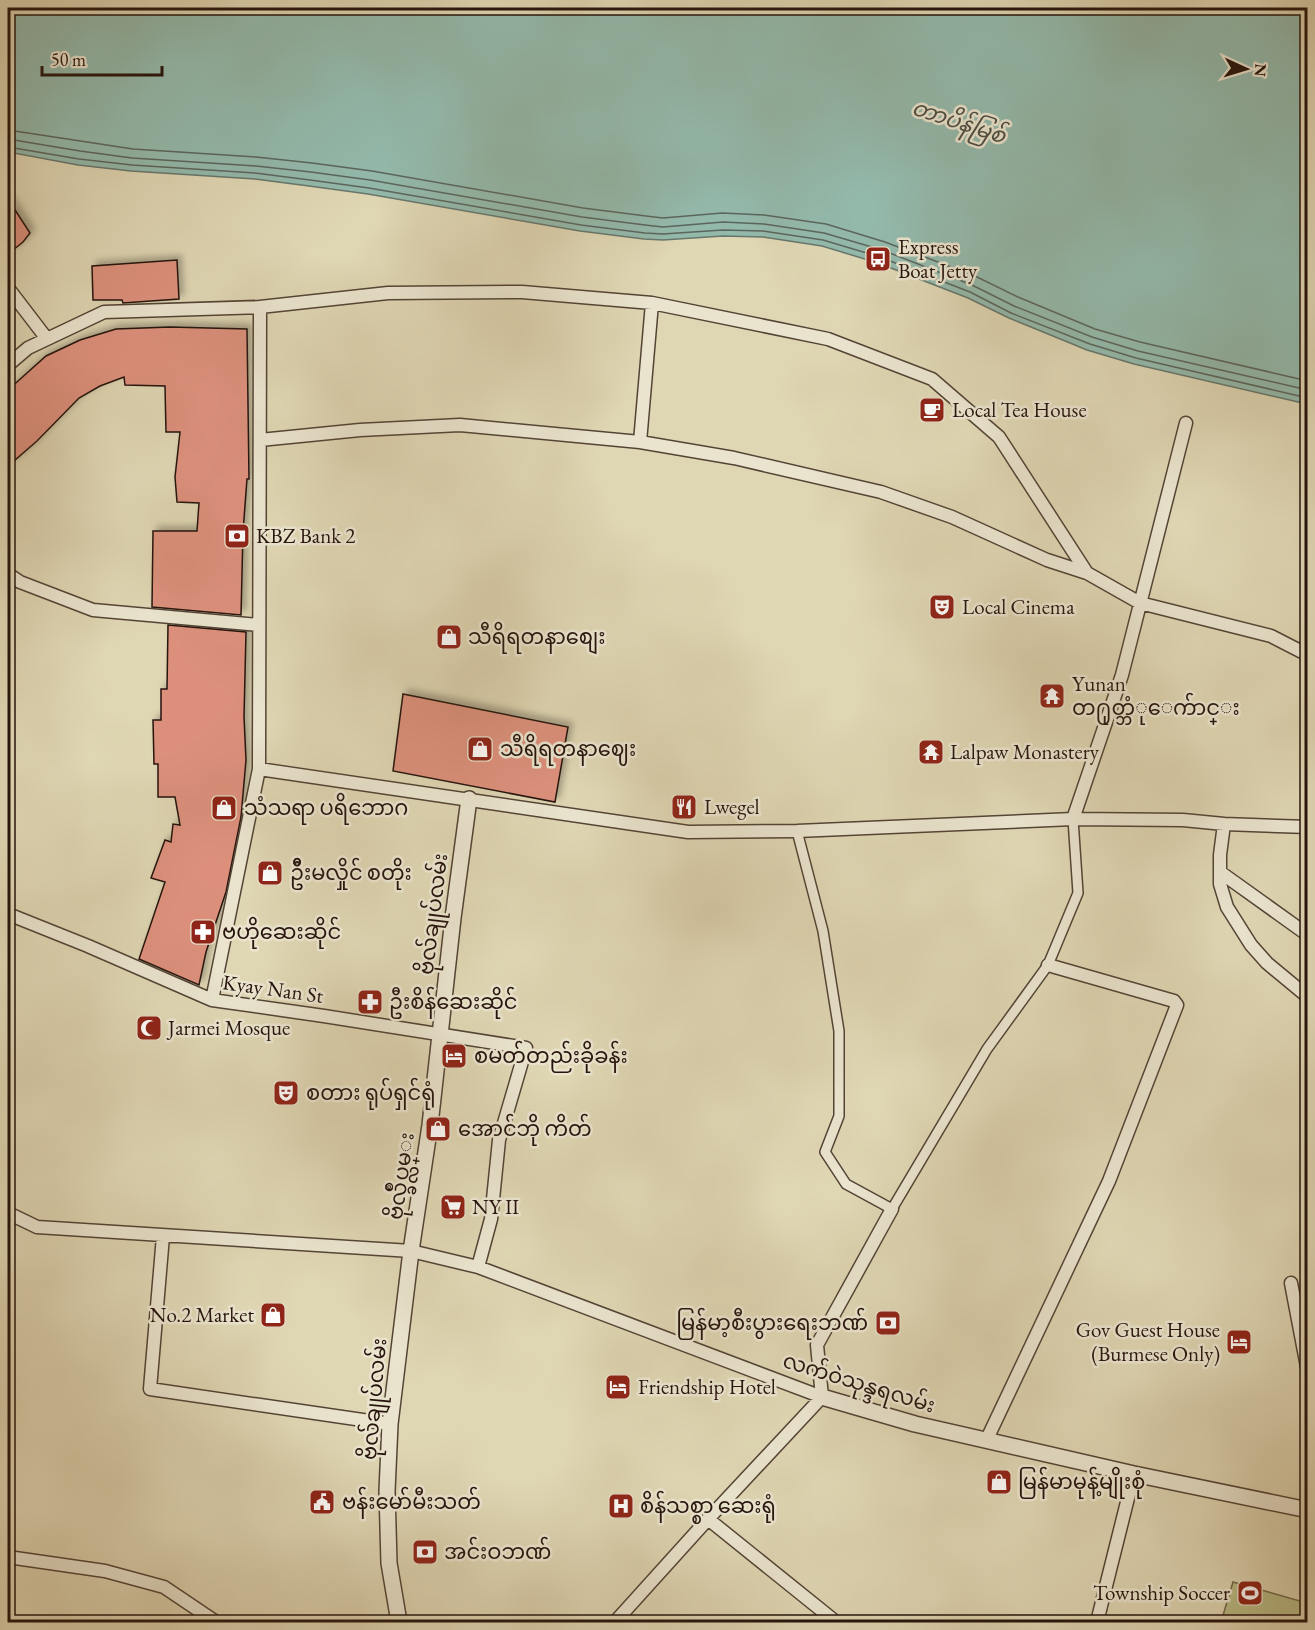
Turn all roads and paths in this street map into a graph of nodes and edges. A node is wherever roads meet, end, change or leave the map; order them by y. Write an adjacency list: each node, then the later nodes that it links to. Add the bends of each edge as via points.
1 (8, 288): 4 (street)
2 (652, 303): 3 (street, via 522,292 388,293); 8 (street); 9 (street, via 828,339 932,380 999,437)
3 (260, 307): 4 (street, via 104,312); 7 (street)
4 (47, 339): 5 (street, via 27,348)
5 (8, 365)
6 (1186, 423): 11 (street)
7 (260, 440): 8 (street, via 460,425); 12 (street)
8 (640, 442): 9 (street, via 734,458 881,492)
9 (1087, 573): 11 (street)
10 (8, 574): 12 (street, via 93,610)
11 (1140, 603): 13 (street, via 1271,636); 16 (street, via 1122,675)
12 (259, 625): 14 (street)
13 (1308, 655)
14 (259, 769): 15 (street); 25 (street)
15 (469, 798): 19 (street, via 688,832); 26 (street, ဗိုလ်ချုပ်လမ်း)
16 (1073, 819): 17 (street); 19 (street); 23 (street, via 1078,893)
17 (1224, 824): 18 (street); 20 (street)
18 (1308, 827)
19 (797, 831): 27 (street, via 823,931 839,1031 839,1116 825,1152 846,1184)
20 (1220, 873): 22 (street); 24 (street, via 1227,907 1251,945)
21 (8, 914): 25 (street, Kyay Nan St)
22 (1308, 935)
23 (1048, 965): 27 (street, via 987,1049); 36 (street, via 1177,1005 1109,1182)
24 (1308, 997)
25 (212, 1000): 26 (street, Kyay Nan St)
26 (440, 1034): 30 (street, ဗိုလ္ခ်ဳပ္လမ္း); 31 (street, Kyay Nan St, via 526,1048 499,1140 491,1219)
27 (892, 1209): 34 (street, via 817,1345)
28 (8, 1213): 29 (street, လက်ဝဲသုန္ဒရလမ်း, via 37,1227)
29 (163, 1236): 30 (street, လက်ဝဲသုန္ဒရလမ်း); 35 (street, via 150,1389)
30 (411, 1251): 31 (street, လက်ဝဲသုန္ဒရလမ်း); 35 (street, ဗိုလ်ချုပ်လမ်း)
31 (478, 1267): 34 (street, လက်ဝဲသုန္ဒရလမ်း)
32 (1291, 1283): 33 (street)
33 (1308, 1372)
34 (822, 1397): 36 (street, လက်ဝဲသုန္ဒရလမ်း, via 915,1424); 40 (street)
35 (390, 1424): 43 (street, ဗိုလ်ချုပ်လမ်း, via 389,1563)
36 (987, 1439): 37 (street, လက်ဝဲသုန္ဒရလမ်း)
37 (1134, 1474): 39 (street, လက်ဝဲသုန္ဒရလမ်း); 46 (street)
38 (1308, 1492): 39 (street)
39 (1307, 1510)
40 (708, 1519): 44 (street); 45 (street)
41 (8, 1557): 42 (street, via 105,1571 165,1587)
42 (216, 1623)
43 (399, 1623)
44 (615, 1623)
45 (836, 1623)
46 (1097, 1623)

